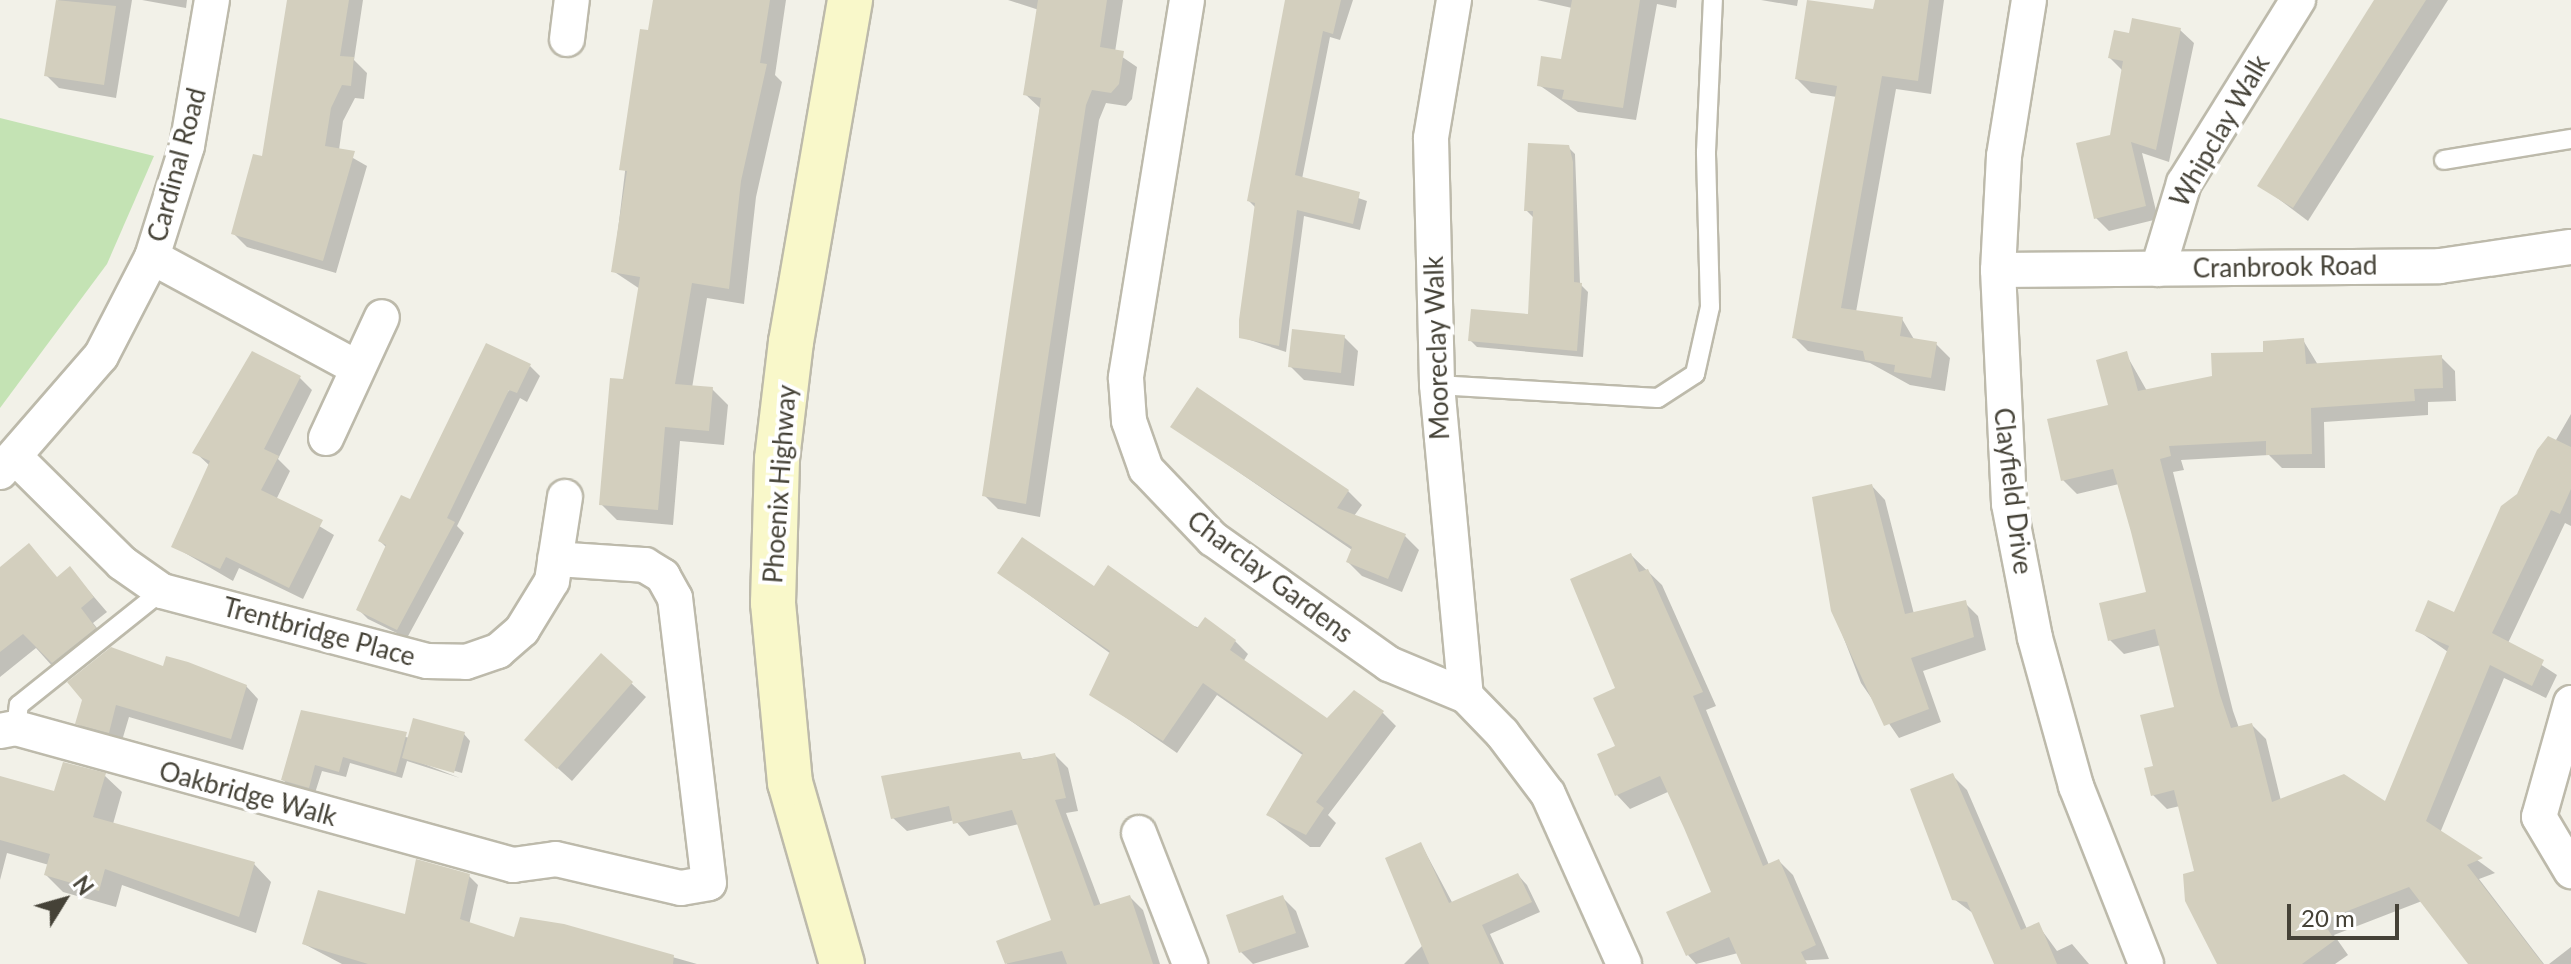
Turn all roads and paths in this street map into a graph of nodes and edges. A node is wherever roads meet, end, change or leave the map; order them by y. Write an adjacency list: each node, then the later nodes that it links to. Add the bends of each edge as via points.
1 (212, 0): 13 (street, Cardinal Road, via 187,146)
2 (572, 0): 9 (street)
3 (850, 0): 29 (main road, Phoenix Highway, via 791,342 777,459 773,603 790,783)
4 (1187, 0): 24 (street, Charclay Gardens, via 1126,378 1129,421 1146,469 1176,507 1238,557 1389,664)
5 (1454, 0): 18 (street, Mooreclay Walk, via 1431,138)
6 (1713, 0): 18 (lane, via 1706,152 1710,307 1695,374 1658,398)
7 (2029, 0): 15 (street, Clayfield Drive, via 2004,156)
8 (2298, 0): 14 (street, Whipclay Walk, via 2184,183)
9 (567, 39)
10 (2571, 139): 11 (lane)
11 (2444, 160)
12 (2571, 247): 14 (street, Cranbrook Road, via 2440,266)
13 (152, 257): 17 (street); 20 (street, Cardinal Road, via 101,356)
14 (2158, 269): 15 (street, Cranbrook Road)
15 (1998, 270): 32 (street, Clayfield Drive, via 2009,504 2035,638 2076,786)
16 (382, 317): 17 (street)
17 (357, 368): 19 (street)
18 (1437, 385): 24 (street, Mooreclay Walk)
19 (326, 438)
20 (8, 465): 23 (street, Trentbridge Place)
21 (565, 497): 22 (street, Trentbridge Place)
22 (555, 559): 23 (street, Trentbridge Place, via 541,608 522,630 498,651 466,662 427,661); 26 (street, Oakbridge Walk, via 645,565 663,576 675,598 690,761 713,872 709,883 681,888 556,859 513,865)
23 (162, 591): 26 (lane, Oakbridge Walk, via 19,705)
24 (1466, 696): 31 (street, Charclay Gardens, via 1548,794)
25 (2571, 703): 28 (street, via 2539,817)
26 (8, 729)
27 (1139, 833): 30 (street)
28 (2571, 871)
29 (842, 964)
30 (1190, 964)
31 (1624, 964)
32 (2146, 964)

